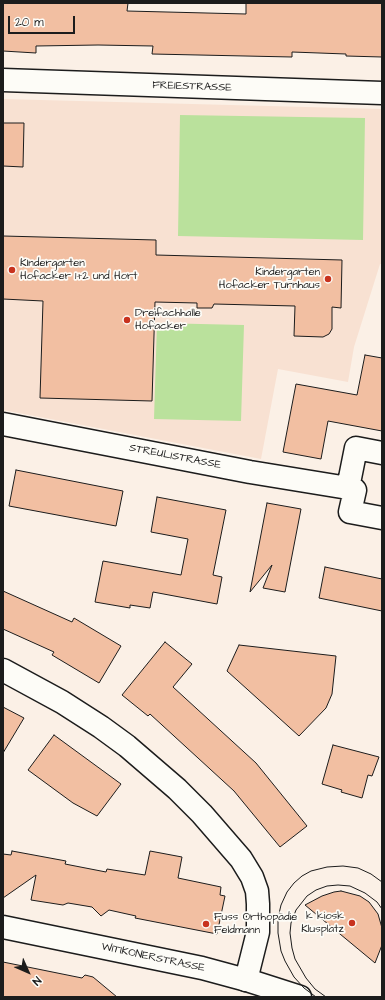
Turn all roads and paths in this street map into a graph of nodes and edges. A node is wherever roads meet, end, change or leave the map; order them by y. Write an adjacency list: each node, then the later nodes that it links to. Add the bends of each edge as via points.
1 (3, 80): 2 (street, FREIESTRASSE)
2 (382, 93)
3 (3, 424): 5 (street, STREULISTRASSE, via 250,472)
4 (382, 453): 5 (street, via 356,448)
5 (348, 488): 6 (street, via 355,490 350,512)
6 (382, 518)
7 (3, 670): 9 (street, via 62,702 101,727 148,763 202,814 241,859 252,877 257,896 258,932)
8 (3, 927): 9 (street, WITIKONERSTRASSE, via 202,968)
9 (246, 980): 10 (street, WITIKONERSTRASSE)
10 (300, 997)

